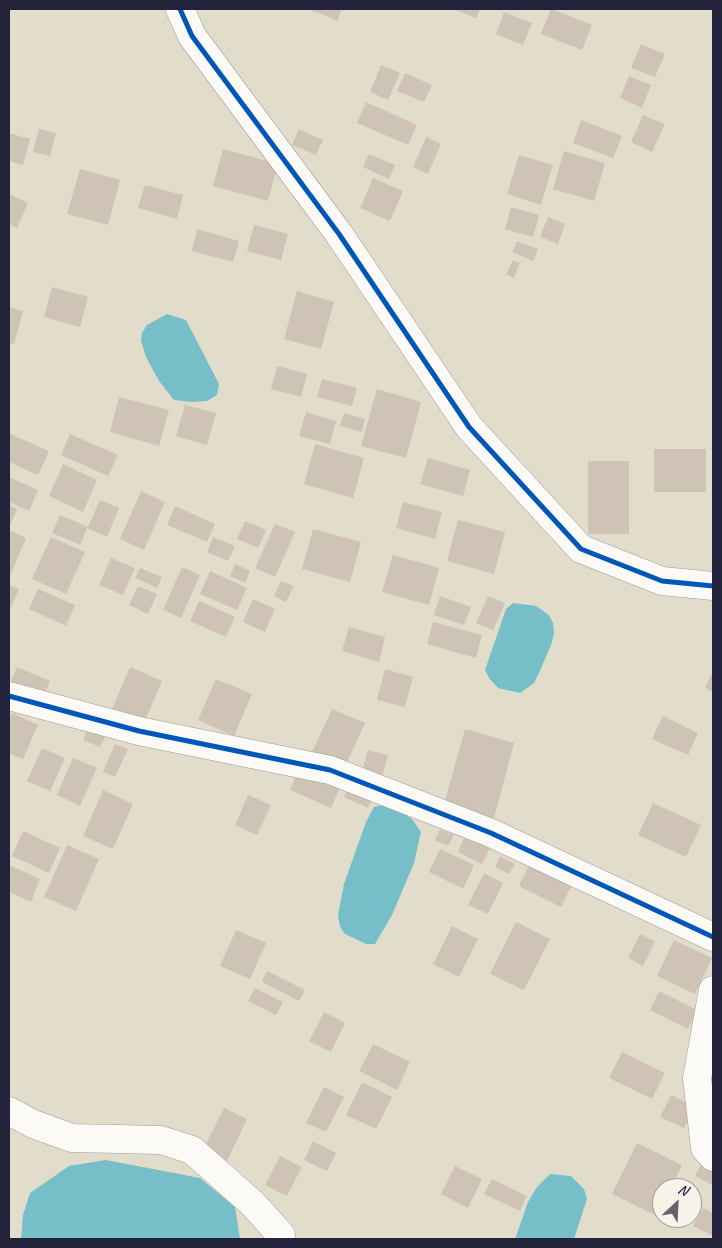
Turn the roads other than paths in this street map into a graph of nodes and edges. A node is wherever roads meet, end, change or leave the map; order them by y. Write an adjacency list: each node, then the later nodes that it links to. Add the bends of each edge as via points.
1 (180, 9): 2 (street, via 192,36 339,234 469,427 581,549 662,581)
2 (713, 586)
3 (9, 696): 4 (street, via 139,731 330,770 491,833)
4 (713, 937)
5 (713, 990): 7 (street, via 698,1078 705,1148)
6 (9, 1111): 8 (street, via 72,1138 161,1140 192,1150 253,1204 281,1234)
7 (713, 1157)
8 (281, 1239)

